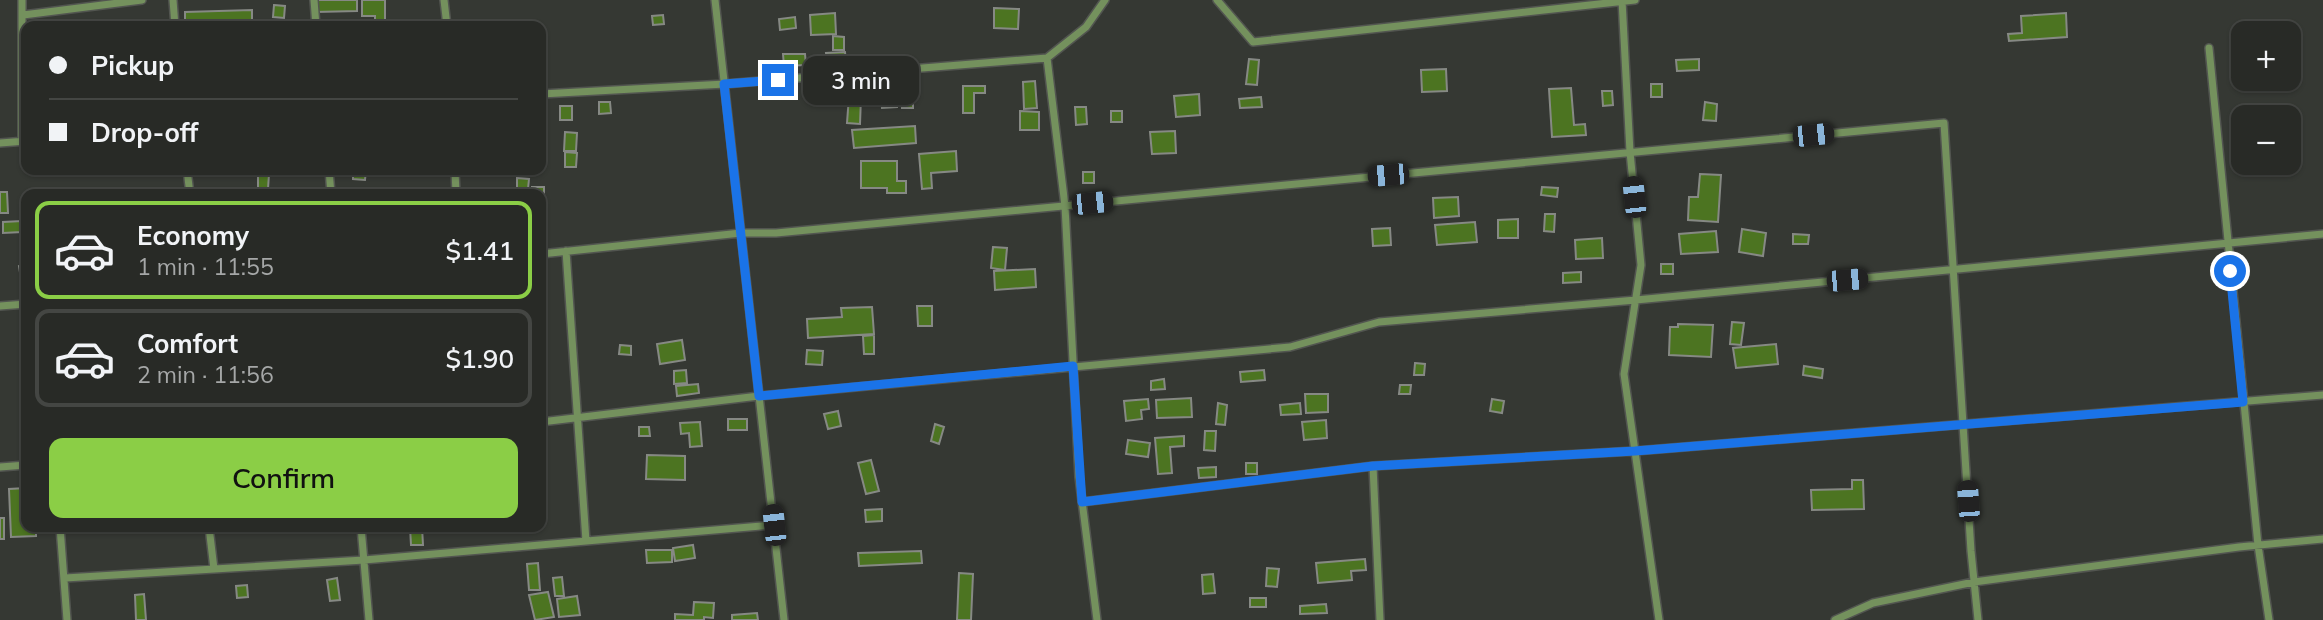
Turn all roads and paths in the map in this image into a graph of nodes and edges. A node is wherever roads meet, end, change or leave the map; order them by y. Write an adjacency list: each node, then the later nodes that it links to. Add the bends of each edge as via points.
1 (22, 0): 11 (street)
2 (142, 0): 11 (street)
3 (173, 0): 13 (street)
4 (314, 0): 14 (street)
5 (444, 0): 15 (street)
6 (715, 0): 18 (street)
7 (1105, 0): 17 (street, via 1086,27)
8 (1217, 0): 10 (street, via 1253,42)
9 (1635, 0): 10 (street)
10 (1622, 1): 22 (street)
11 (23, 15): 12 (street)
12 (23, 21)
13 (175, 21)
14 (316, 21)
15 (446, 21)
16 (2209, 48): 26 (street)
17 (1047, 58): 18 (street); 23 (street)
18 (724, 84): 19 (street); 24 (street)
19 (546, 94)
20 (21, 141): 21 (street)
21 (0, 143)
22 (1630, 152): 23 (street); 29 (street, via 1944,122); 30 (street, via 1642,265)
23 (1065, 206): 24 (street); 33 (street)
24 (741, 233): 27 (street); 35 (street)
25 (2323, 234): 26 (street)
26 (2227, 244): 29 (street); 36 (street)
27 (566, 251): 28 (street); 37 (street)
28 (546, 253)
29 (1953, 270): 30 (street); 39 (street)
30 (1636, 300): 33 (street, via 1379,322 1290,348); 40 (street, via 1624,374)
31 (21, 304): 32 (street)
32 (0, 306)
33 (1073, 366): 35 (street); 44 (street)
34 (2323, 395): 36 (street)
35 (759, 396): 37 (street); 45 (street)
36 (2243, 402): 39 (street); 51 (street)
37 (577, 417): 38 (street); 50 (street)
38 (546, 421)
39 (1963, 425): 40 (street); 55 (street)
40 (1635, 451): 42 (street); 61 (street)
41 (21, 465): 43 (street)
42 (1373, 466): 44 (street); 60 (street)
43 (0, 467)
44 (1082, 502): 59 (street)
45 (774, 525): 50 (street); 58 (street)
46 (60, 532): 54 (street)
47 (210, 532): 53 (street)
48 (361, 532): 52 (street)
49 (2323, 539): 51 (street)
50 (586, 541): 52 (street)
51 (2258, 545): 55 (street); 64 (street)
52 (364, 560): 53 (street); 57 (street)
53 (215, 569): 54 (street)
54 (65, 578): 56 (street)
55 (1974, 582): 62 (street, via 1873,603); 63 (street)
56 (67, 620)
57 (369, 620)
58 (784, 620)
59 (1097, 620)
60 (1380, 620)
61 (1659, 620)
62 (1835, 620)
63 (1978, 620)
64 (2269, 620)

